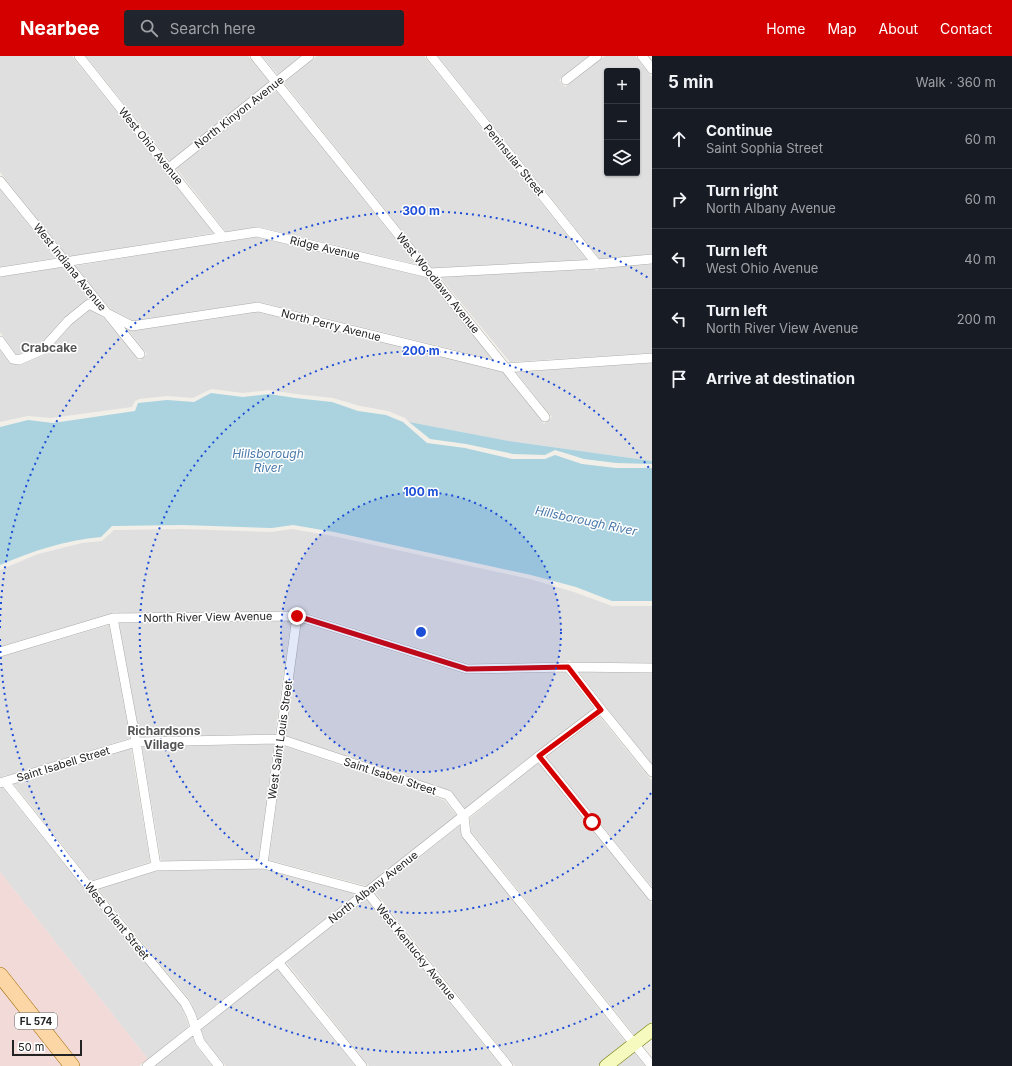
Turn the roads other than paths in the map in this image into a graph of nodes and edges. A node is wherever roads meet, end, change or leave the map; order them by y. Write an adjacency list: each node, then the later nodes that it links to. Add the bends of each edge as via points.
1 (79, 56): 10 (street, West Ohio Avenue)
2 (255, 56): 9 (street, West Woodlawn Avenue)
3 (309, 56): 9 (street, North Kinyon Avenue)
4 (431, 56): 15 (street, Peninsular Street)
5 (597, 56): 8 (street)
6 (642, 56): 7 (street)
7 (652, 69)
8 (566, 80)
9 (277, 82): 10 (street, North Kinyon Avenue); 17 (street, West Woodlawn Avenue)
10 (169, 168): 12 (street, West Ohio Avenue)
11 (0, 181): 14 (street, West Indiana Avenue)
12 (223, 237): 14 (street, Ridge Avenue); 17 (street, Ridge Avenue, via 257,232)
13 (652, 259): 15 (street, Ridge Avenue)
14 (65, 262): 16 (street, Ridge Avenue); 18 (street, West Indiana Avenue)
15 (598, 264): 17 (street, Ridge Avenue)
16 (0, 272)
17 (429, 273): 22 (street, West Woodlawn Avenue)
18 (107, 313): 19 (street, North Perry Avenue, via 90,304 68,321 42,350 19,360 13,359); 20 (street, West Indiana Avenue); 22 (street, North Perry Avenue, via 132,326 258,307)
19 (0, 341)
20 (140, 354)
21 (652, 358): 22 (street, North Perry Avenue)
22 (506, 368): 23 (street, West Woodlawn Avenue)
23 (545, 417)
24 (297, 616): 25 (street, North River View Avenue); 27 (street, North River View Avenue, via 467,669); 30 (street, West Saint Louis Street)
25 (113, 618): 26 (street, North River View Avenue); 31 (street)
26 (0, 652)
27 (568, 667): 28 (street, North River View Avenue); 29 (street)
28 (652, 668)
29 (601, 710): 32 (street, North Albany Avenue); 33 (street)
30 (280, 739): 31 (street, Saint Isabell Street); 35 (street, Saint Isabell Street, via 448,795); 36 (street, West Saint Louis Street)
31 (136, 742): 34 (street, Saint Isabell Street); 37 (street)
32 (539, 756): 35 (street, North Albany Avenue); 40 (street)
33 (652, 772)
34 (2, 782): 38 (street, West Orient Street)
35 (464, 816): 39 (street, North Albany Avenue); 45 (street, Saint Isabell Street, via 466,834)
36 (263, 864): 37 (street); 39 (street)
37 (156, 866): 38 (street)
38 (89, 886): 43 (street, West Orient Street, via 185,1003)
39 (367, 892): 41 (street, North Albany Avenue); 50 (street, West Kentucky Avenue)
40 (652, 896)
41 (278, 962): 43 (street, North Albany Avenue); 49 (street)
42 (0, 975): 46 (main road, FL 574)
43 (195, 1027): 47 (street, North Albany Avenue); 48 (street, West Orient Street, via 200,1042)
44 (652, 1030): 45 (street)
45 (634, 1044): 51 (street); 52 (street, Saint Isabell Street)
46 (72, 1066)
47 (147, 1066)
48 (219, 1066)
49 (362, 1066)
50 (508, 1066)
51 (606, 1066)
52 (652, 1066)

